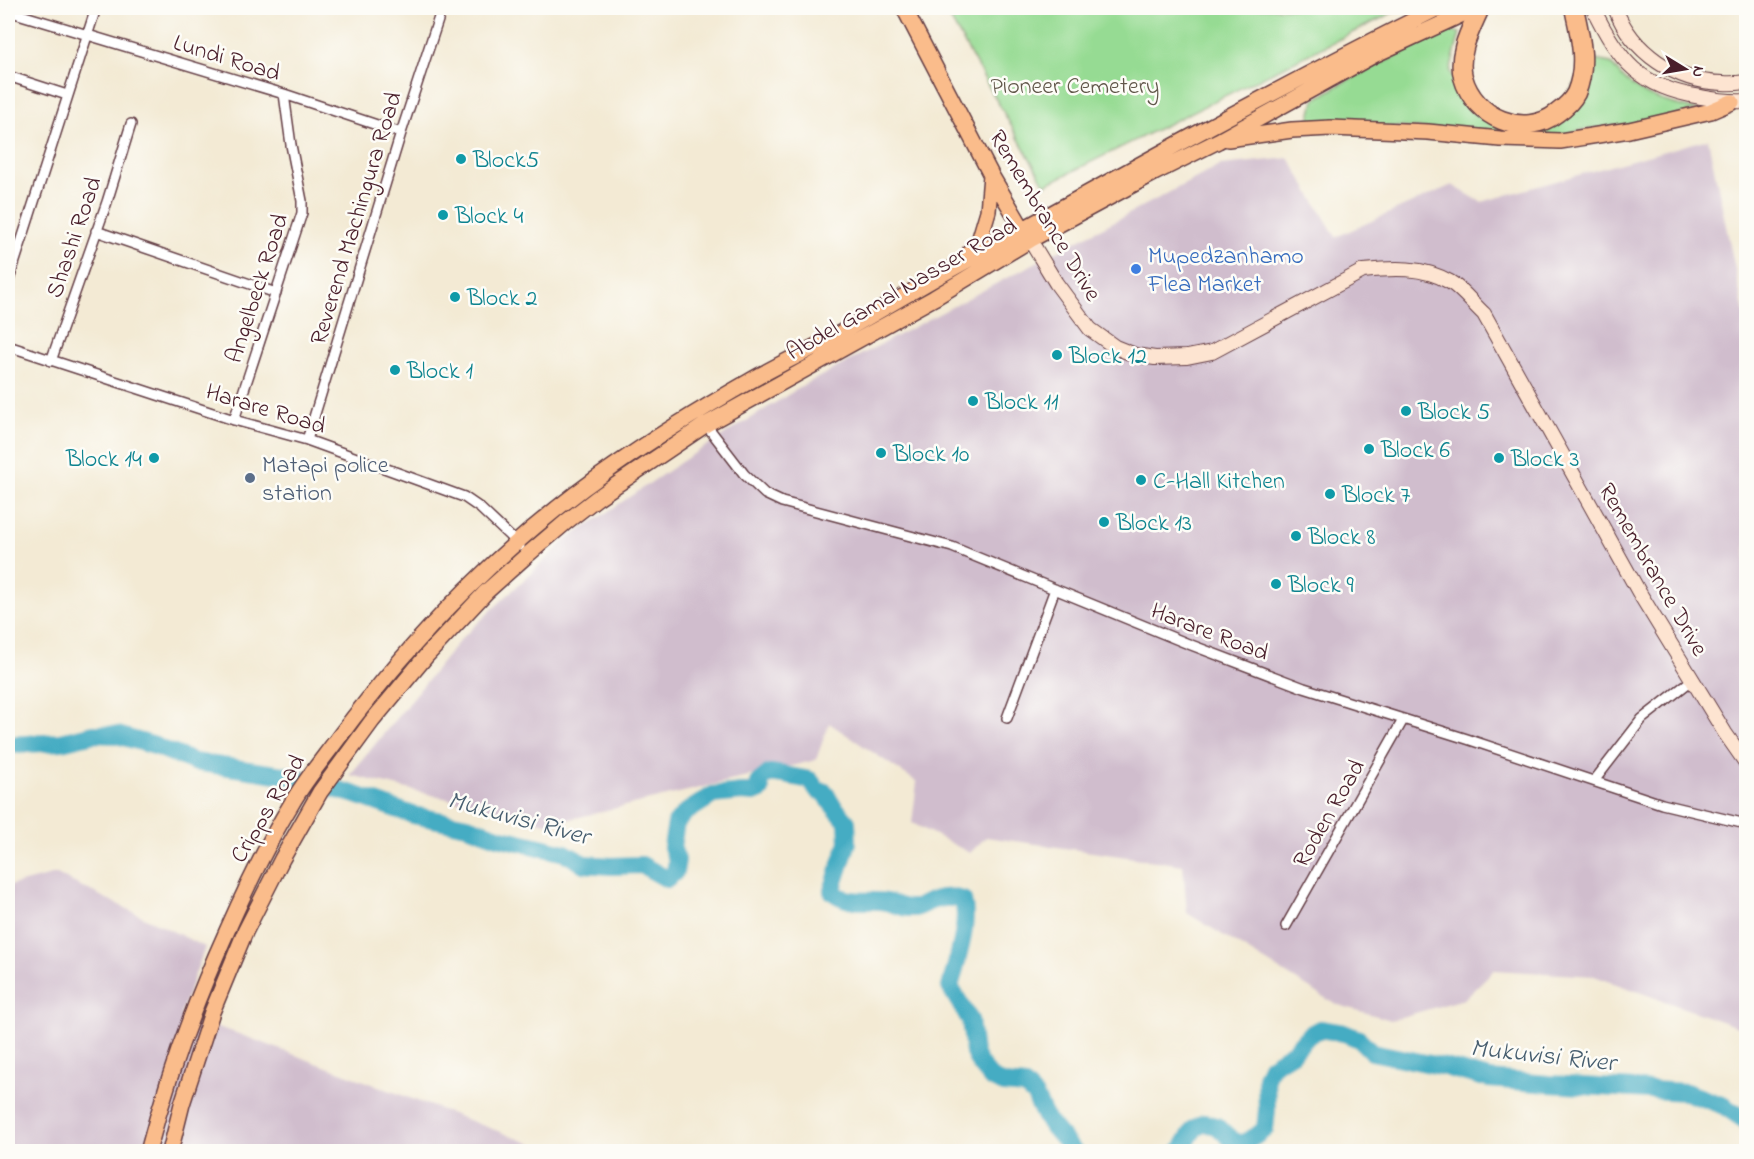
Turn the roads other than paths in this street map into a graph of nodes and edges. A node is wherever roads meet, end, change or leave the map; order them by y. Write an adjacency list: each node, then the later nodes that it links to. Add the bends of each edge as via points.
1 (96, 8): 10 (street)
2 (442, 8): 17 (street, Reverend Machingura Road)
3 (904, 8): 19 (main road, Remembrance Drive)
4 (1438, 8): 21 (main road, Abdel Gamal Nasser Road, via 1370,42)
5 (1478, 8): 6 (highway, via 1464,45 1463,77 1480,107 1521,126 1550,118 1576,92 1583,58); 18 (main road, Abdel Gamal Nasser Road, via 1374,55)
6 (1574, 8)
7 (1593, 8): 15 (street, via 1622,57 1647,80 1691,96)
8 (1615, 8): 12 (street, via 1634,40 1659,63 1698,80)
9 (8, 11): 10 (street, Lundi Road)
10 (87, 35): 13 (street, Lundi Road); 14 (street)
11 (8, 76): 14 (street)
12 (1746, 82)
13 (284, 94): 17 (street, Lundi Road); 24 (street, Angelbeck Road, via 302,213)
14 (67, 95): 23 (street)
15 (1739, 101): 18 (main road, via 1629,130 1560,141 1342,128 1292,130)
16 (131, 124): 20 (street, Shashi Road)
17 (401, 133): 29 (street, Reverend Machingura Road)
18 (1218, 141): 21 (main road, Abdel Gamal Nasser Road)
19 (991, 175): 21 (main road, Remembrance Drive); 22 (main road, via 988,211 979,241)
20 (96, 231): 24 (street); 26 (street, Shashi Road)
21 (1026, 235): 22 (main road, Abdel Gamal Nasser Road); 27 (main road, Abdel Gamal Nasser Road, via 934,298); 32 (street, Remembrance Drive, via 1090,329 1135,355 1155,358 1212,352 1363,271 1419,269 1450,282 1484,314)
22 (959, 265): 27 (main road, Abdel Gamal Nasser Road, via 753,379)
23 (8, 284)
24 (276, 293): 28 (street, Angelbeck Road)
25 (8, 346): 26 (street, Harare Road)
26 (51, 361): 28 (street, Harare Road)
27 (702, 418): 30 (main road, Abdel Gamal Nasser Road, via 612,467 556,508); 31 (street, Harare Road, via 756,488 775,499 952,547)
28 (234, 420): 29 (street, Harare Road)
29 (307, 440): 30 (street, Harare Road, via 465,497)
30 (522, 549): 39 (main road, Cripps Road, via 479,576 422,637 355,715 300,789 254,872 195,1005 163,1095); 40 (main road, Cripps Road, via 426,655 320,792 245,932 212,1012)
31 (1055, 589): 33 (street); 34 (street, Harare Road, via 1289,683)
32 (1692, 680): 35 (street, Remembrance Drive); 36 (street, via 1642,719)
33 (1007, 718)
34 (1403, 720): 36 (street, Harare Road); 38 (street, Roden Road)
35 (1746, 764)
36 (1594, 781): 37 (street, Harare Road, via 1662,804)
37 (1746, 824)
38 (1286, 926)
39 (148, 1152)
40 (170, 1152)

